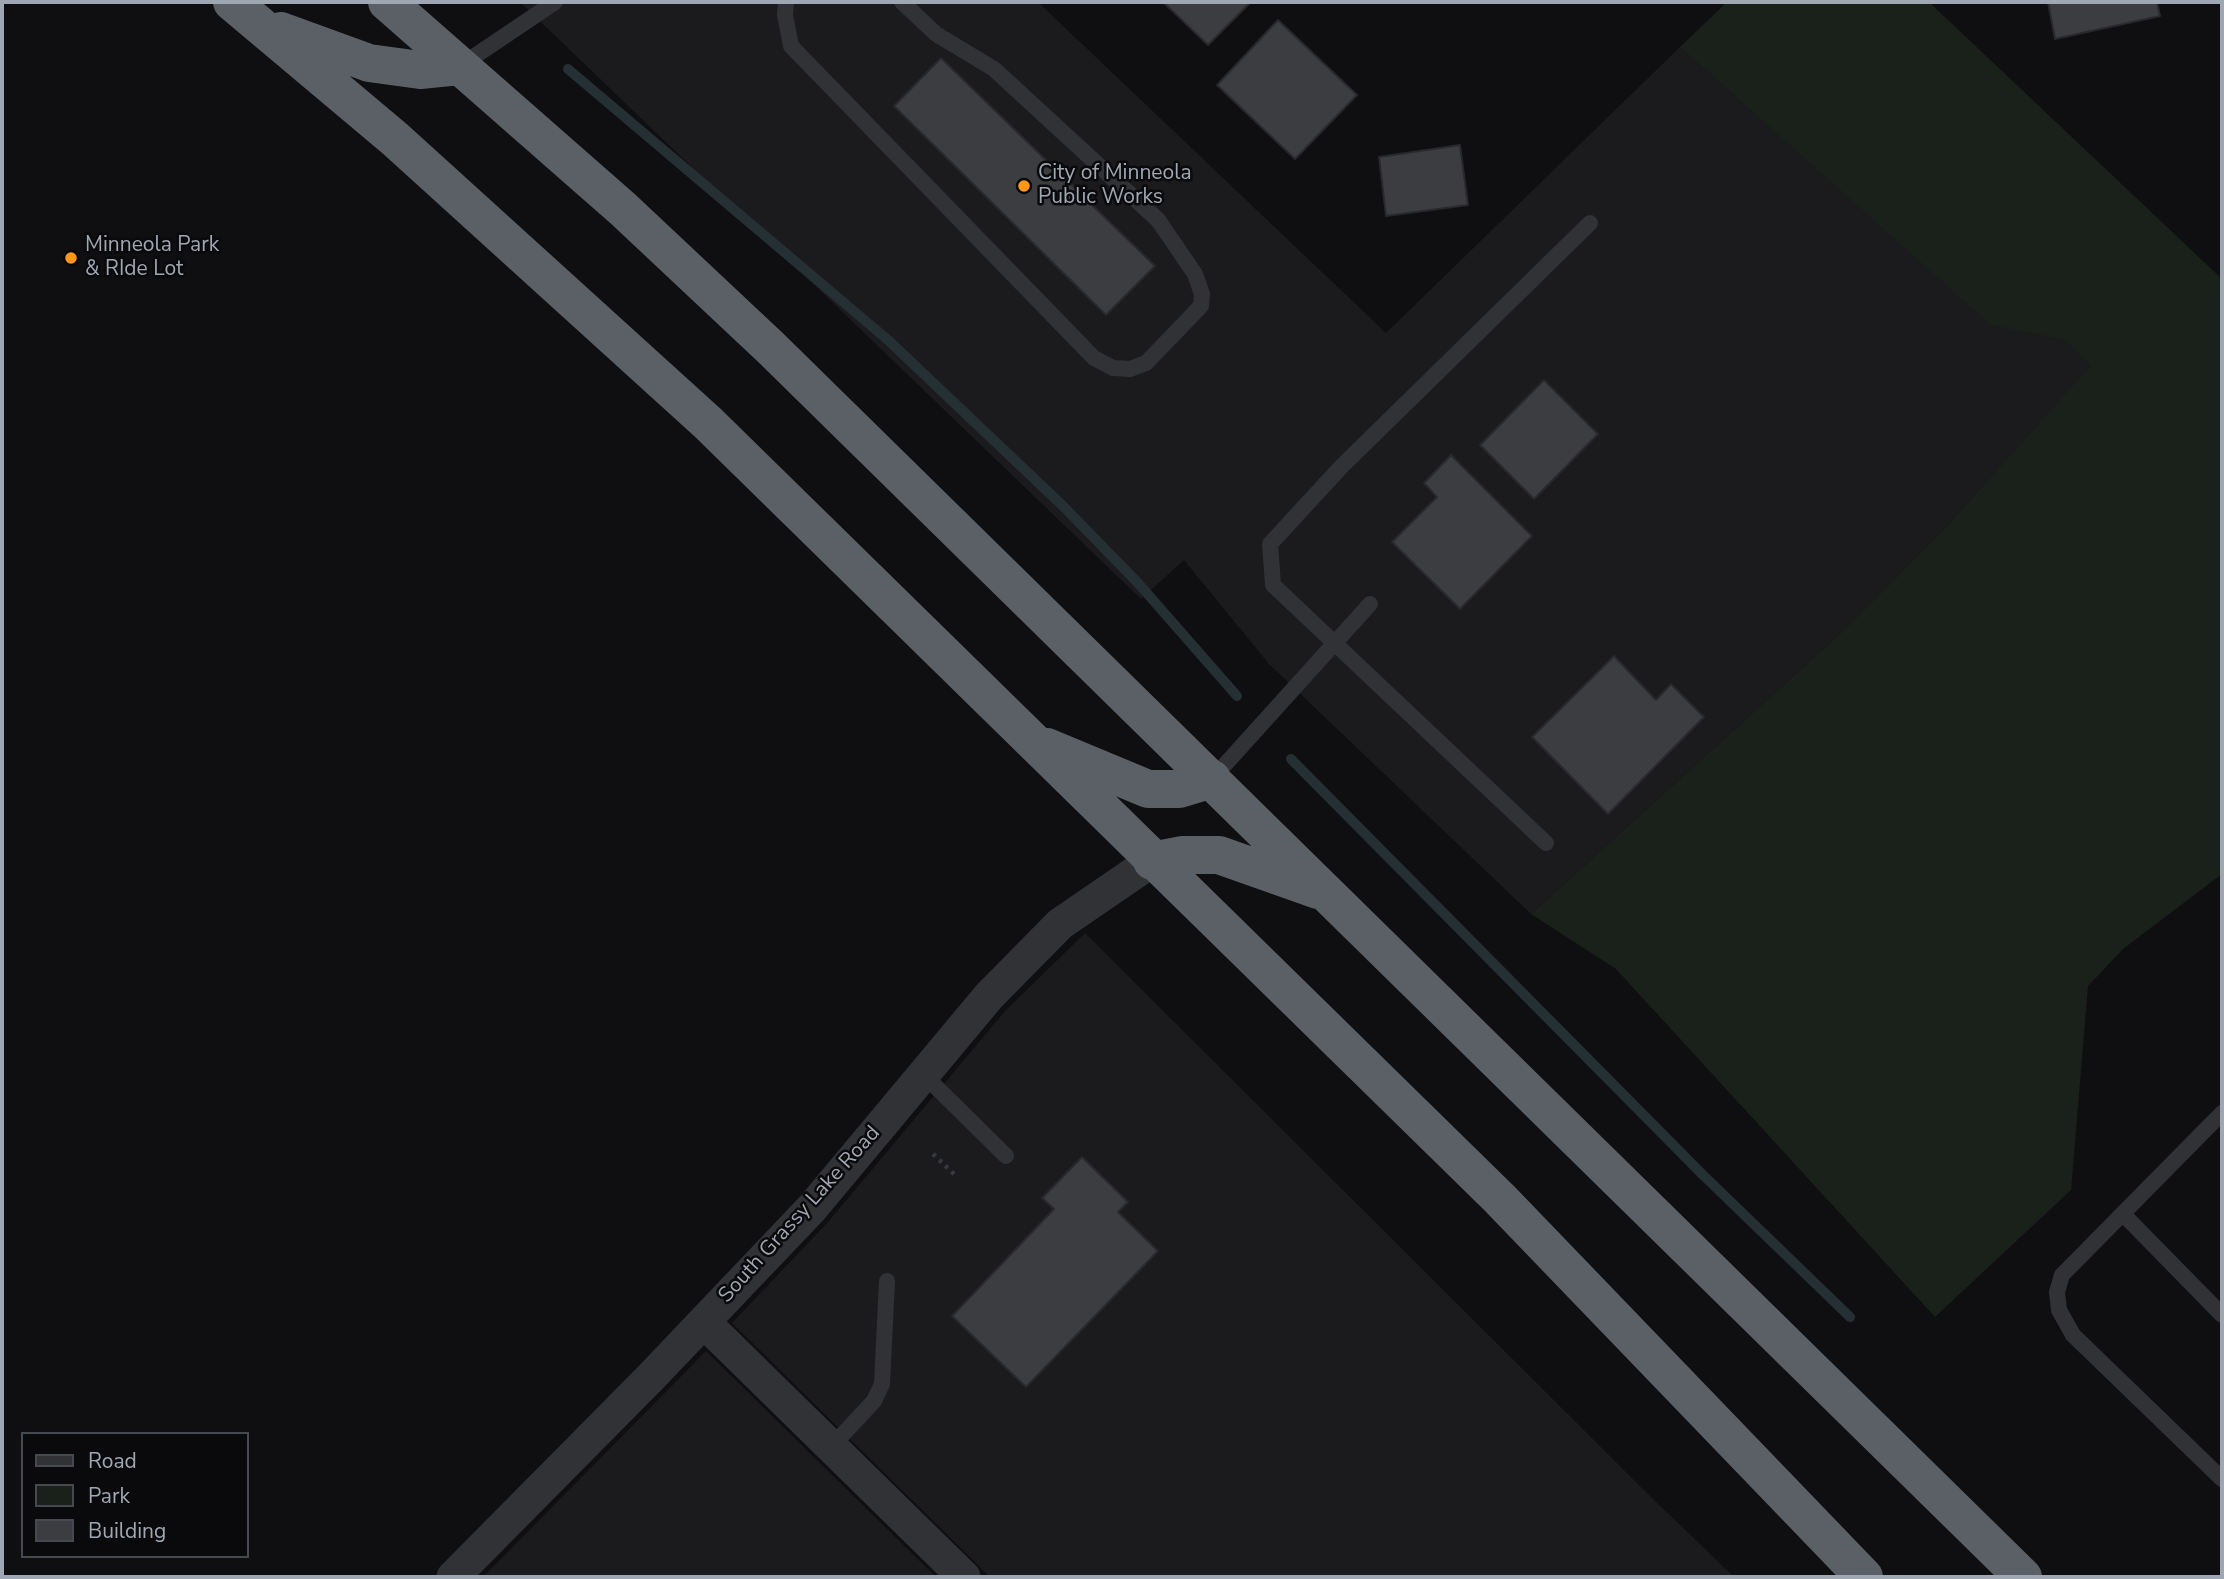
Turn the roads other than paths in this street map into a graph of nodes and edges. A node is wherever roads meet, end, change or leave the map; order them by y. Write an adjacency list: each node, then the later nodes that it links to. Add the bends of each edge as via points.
1 (387, 2): 6 (highway)
2 (555, 2): 6 (lane)
3 (786, 2): 4 (lane, via 791,46 1094,358 1122,369 1146,363 1201,306 1195,274 1158,220 994,69 936,34)
4 (902, 2)
5 (244, 12): 6 (highway, via 369,63 420,70); 10 (highway, via 395,139 708,423)
6 (460, 66): 11 (highway, via 623,209 771,348)
7 (1590, 223): 9 (lane, via 1341,467 1270,544 1273,585)
8 (1370, 604): 9 (lane)
9 (1336, 642): 11 (lane); 12 (lane)
10 (1029, 740): 11 (highway, via 1148,789 1179,789); 13 (highway)
11 (1212, 779): 14 (highway)
12 (1546, 843)
13 (1152, 861): 14 (highway, via 1219,855); 15 (street, South Grassy Lake Road, via 1060,923 989,996); 26 (highway, via 1500,1199)
14 (1327, 893): 27 (highway)
15 (924, 1075): 17 (lane); 21 (street, South Grassy Lake Road, via 812,1208)
16 (2222, 1113): 18 (lane)
17 (1006, 1156)
18 (2123, 1214): 20 (lane); 23 (lane, via 2062,1275 2057,1292 2059,1310 2073,1335)
19 (887, 1281): 22 (lane, via 883,1384 874,1401)
20 (2222, 1315)
21 (704, 1322): 22 (street); 24 (street, South Grassy Lake Road)
22 (831, 1447): 25 (street)
23 (2222, 1479)
24 (453, 1577)
25 (964, 1577)
26 (1864, 1577)
27 (2023, 1577)

